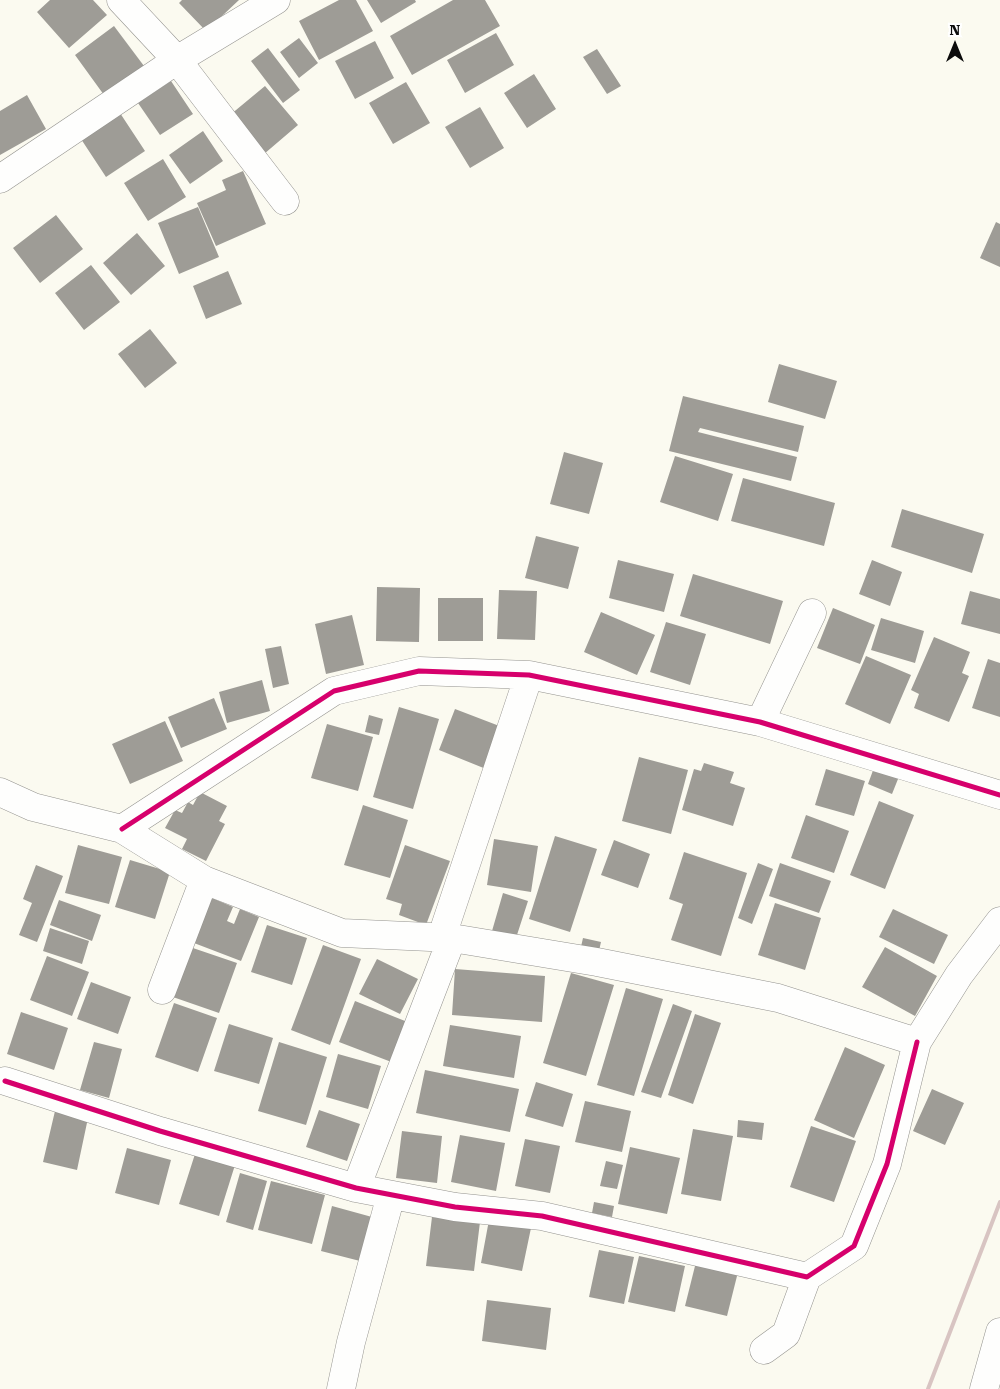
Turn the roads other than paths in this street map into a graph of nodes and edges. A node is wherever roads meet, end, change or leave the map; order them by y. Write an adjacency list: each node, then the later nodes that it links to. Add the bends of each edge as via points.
1 (121, 0): 3 (street)
2 (276, 0): 3 (street)
3 (177, 60): 4 (street); 5 (street)
4 (0, 179)
5 (285, 200)
6 (812, 613): 8 (street)
7 (529, 675): 8 (street); 11 (street, via 419,671 334,691); 14 (street)
8 (760, 722): 10 (street)
9 (0, 792): 11 (street, via 33,807)
10 (1000, 795)
11 (122, 829): 12 (street)
12 (204, 880): 14 (street, via 342,933); 15 (street)
13 (1000, 921): 16 (street, via 959,975)
14 (447, 937): 16 (street, via 597,962 778,998); 18 (street)
15 (162, 990)
16 (917, 1042): 20 (street, via 887,1164 854,1246)
17 (5, 1081): 18 (street)
18 (356, 1188): 19 (street)
19 (391, 1195): 20 (street, via 455,1207 542,1216); 23 (street)
20 (807, 1276): 22 (street, via 786,1334)
21 (1000, 1332): 24 (street)
22 (764, 1350)
23 (341, 1389)
24 (984, 1389)

